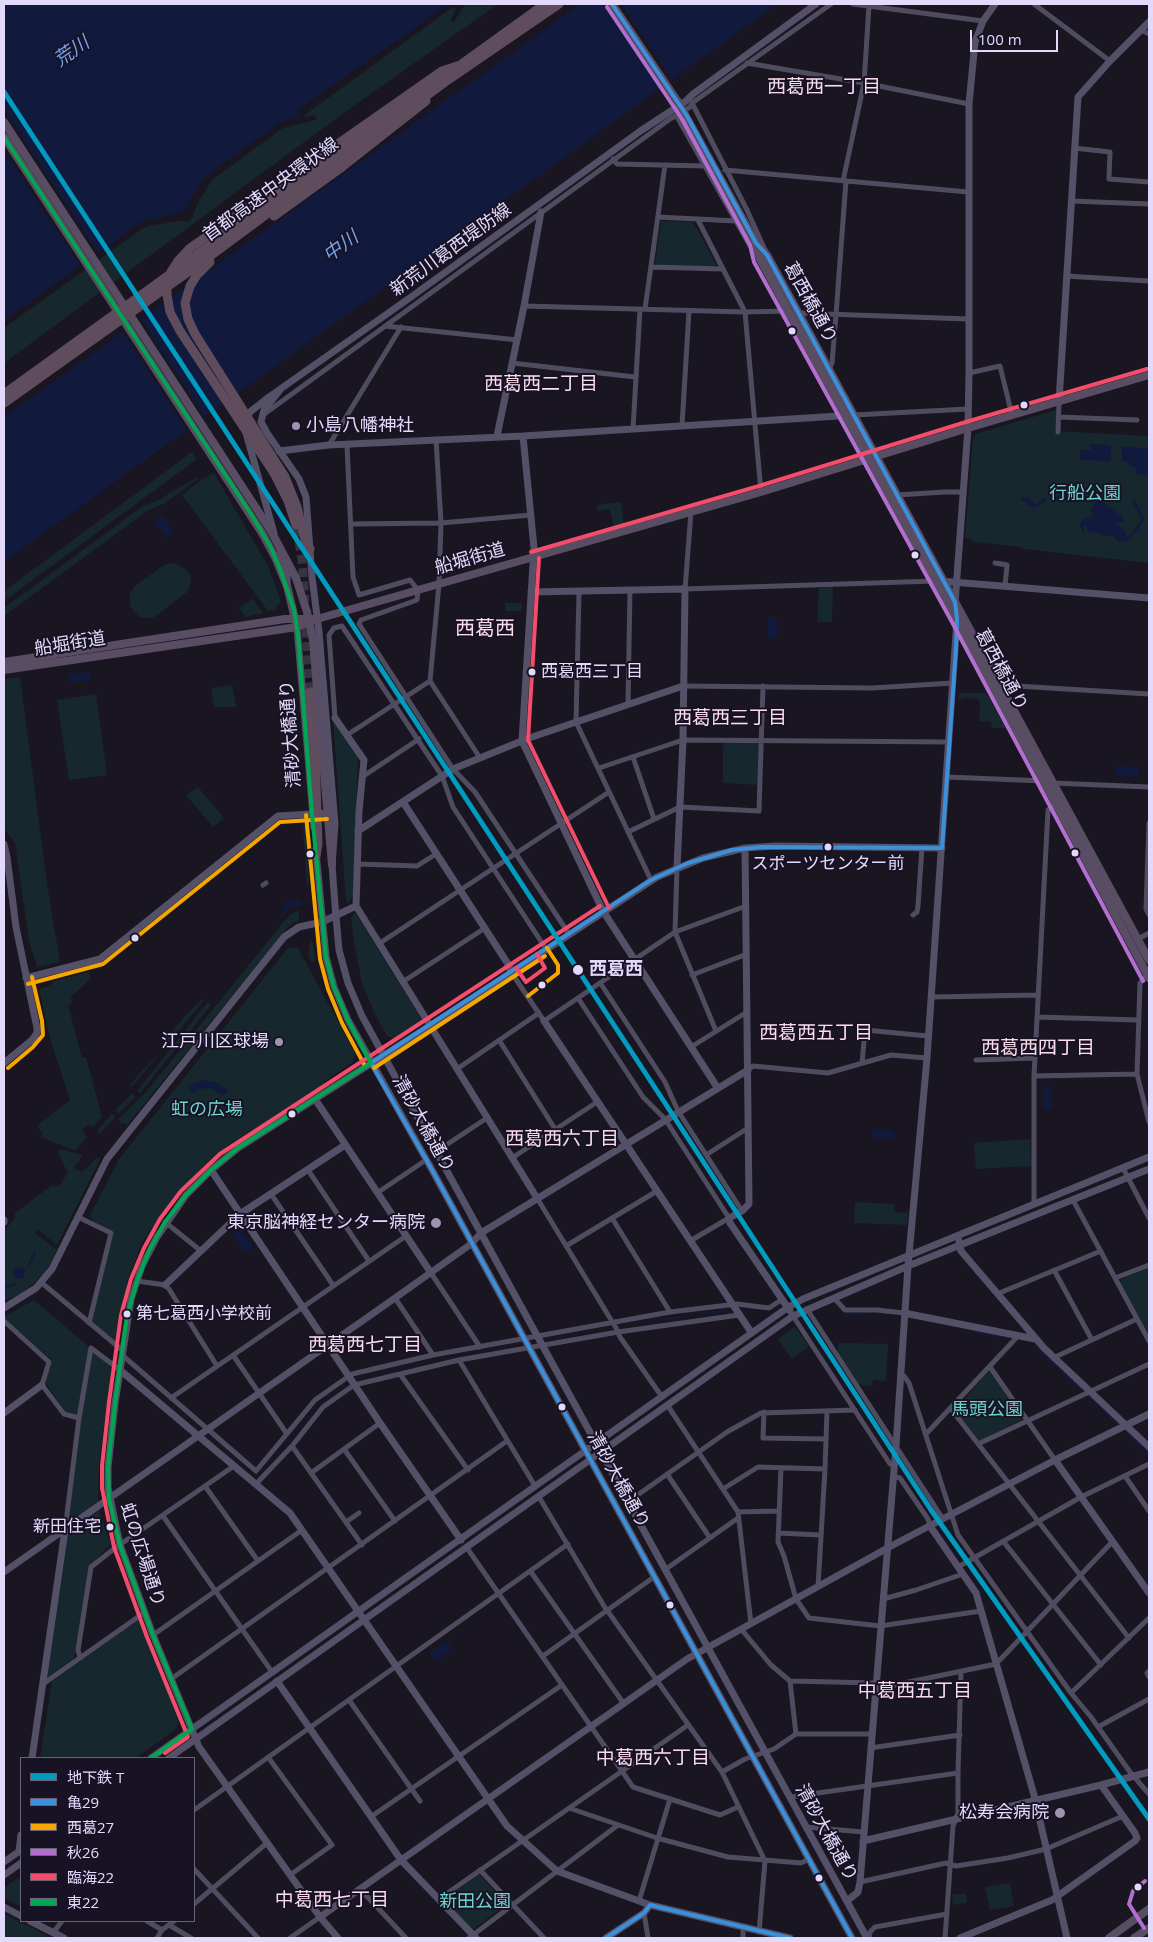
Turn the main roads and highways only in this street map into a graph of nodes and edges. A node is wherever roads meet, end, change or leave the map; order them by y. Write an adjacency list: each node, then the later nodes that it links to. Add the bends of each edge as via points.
1 (545, 4): 4 (highway, 首都高速中央環状線, bridge)
2 (558, 4): 5 (highway, 首都高速中央環状線, bridge)
3 (612, 4): 8 (main road, 葛西橋通り, bridge, via 683,109)
4 (457, 66): 10 (highway, 首都高速中央環状線, bridge); 13 (highway, bridge, via 442,71 189,249 170,273 167,295 174,322 274,473)
5 (448, 80): 11 (highway, 首都高速中央環状線, bridge); 14 (highway, bridge, via 435,94 342,167 208,264 190,286 185,303 191,325 284,476)
6 (4, 122): 24 (main road, 清砂大橋通り, bridge, via 245,490 296,578 315,654)
7 (4, 138): 16 (main road, 清砂大橋通り, bridge, via 262,533 287,586)
8 (763, 257): 12 (main road, 葛西橋通り, via 788,311); 12 (main road, 葛西橋通り, via 830,369)
9 (1149, 375): 12 (main road, 船堀街道)
10 (4, 394)
11 (4, 403)
12 (872, 458): 15 (main road, 葛西橋通り); 15 (main road, 葛西橋通り, via 897,495); 17 (main road, 船堀街道)
13 (297, 528)
14 (310, 549)
15 (939, 581): 22 (main road, 葛西橋通り, via 1043,781); 22 (main road, 葛西橋通り, via 955,602 1053,783)
16 (296, 618): 17 (main road, 船堀街道); 18 (main road, 清砂大橋通り); 19 (main road, 船堀街道)
17 (317, 619): 18 (main road, 船堀街道)
18 (297, 627): 20 (main road, 船堀街道)
19 (4, 662)
20 (4, 670)
21 (310, 692): 23 (highway, via 315,753)
22 (1059, 802): 25 (main road, 葛西橋通り); 26 (main road, 葛西橋通り)
23 (316, 856)
24 (332, 865)
25 (1149, 960)
26 (1148, 976)
27 (1149, 1909): 29 (main road)
28 (1149, 1928): 30 (main road)
29 (1110, 1938)
30 (1134, 1938)

